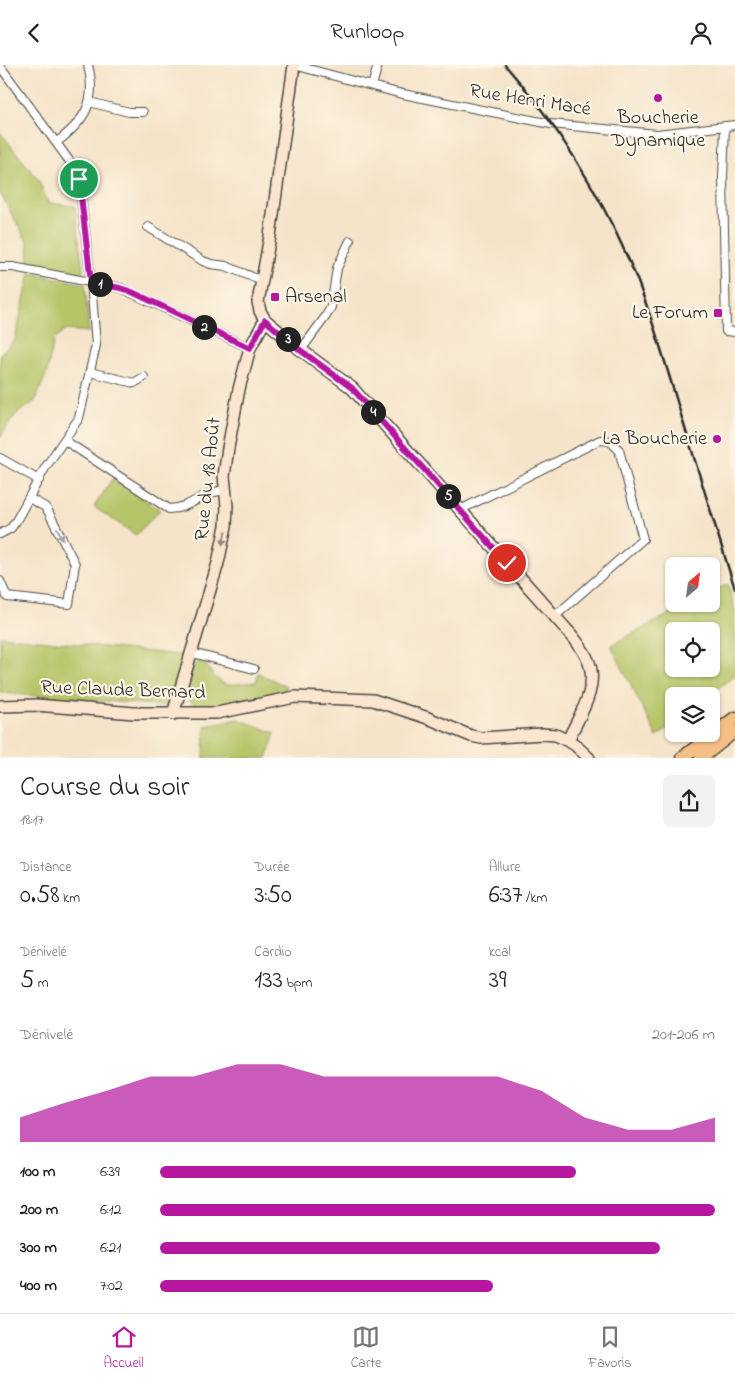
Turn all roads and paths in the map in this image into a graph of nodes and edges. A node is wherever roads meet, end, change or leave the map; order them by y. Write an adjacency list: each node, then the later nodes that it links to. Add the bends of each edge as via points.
1 (88, 65): 6 (street, via 92,87)
2 (294, 65): 5 (street, Rue Henri Macé); 14 (street)
3 (378, 65): 5 (street)
4 (0, 66): 10 (street)
5 (372, 86): 9 (street, Rue Henri Macé, via 551,124 657,134)
6 (89, 102): 7 (street, via 129,112); 10 (street, via 82,119)
7 (143, 112)
8 (735, 125): 9 (street, Rue Henri Macé)
9 (725, 126): 17 (street, via 726,331)
10 (57, 142): 15 (street, via 79,179)
11 (148, 227): 14 (street, via 211,265 226,266)
12 (350, 241): 19 (street, via 337,268 331,307)
13 (0, 267): 15 (street)
14 (262, 281): 16 (street, via 258,302)
15 (91, 282): 18 (street, via 132,292); 20 (street, via 96,338)
16 (265, 320): 18 (street, Rue du 18 Août); 19 (street)
17 (735, 332)
18 (250, 348): 25 (street, Rue du 18 Août, via 228,448 224,475)
19 (300, 350): 27 (street, via 352,388)
20 (90, 372): 21 (street, via 134,383); 22 (street, via 79,418)
21 (144, 377)
22 (64, 440): 24 (street); 25 (street, via 169,509)
23 (0, 458): 24 (street)
24 (39, 480): 26 (street)
25 (226, 489): 31 (street, Rue du 18 Août, one-way to 31, via 226,526)
26 (29, 498): 28 (street, via 11,528); 29 (street, one-way to 29, via 48,511 75,564 69,604 8,597)
27 (460, 510): 30 (street); 30 (street, via 600,439 610,441 619,450 643,539)
28 (0, 534)
29 (0, 581)
30 (554, 617): 39 (street, via 588,660 591,678 588,697)
31 (192, 653): 32 (street); 33 (street, Rue du 18 Août)
32 (254, 669)
33 (180, 695): 35 (street); 36 (street, Rue du 18 Août)
34 (0, 705): 36 (street, Rue Claude Bernard)
35 (195, 713): 36 (street, Rue Claude Bernard); 39 (street, Rue Claude Bernard, via 217,713 294,697 373,700 471,736 542,734)
36 (173, 714)
37 (735, 718): 41 (main road)
38 (735, 731): 42 (main road)
39 (568, 740): 40 (street, Rue Claude Bernard)
40 (589, 758)
41 (682, 758)
42 (701, 758)

